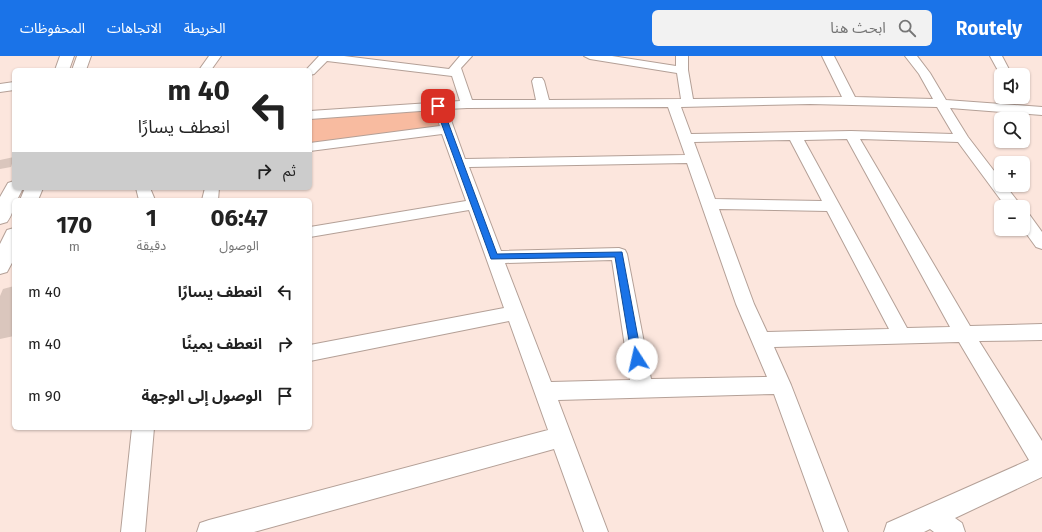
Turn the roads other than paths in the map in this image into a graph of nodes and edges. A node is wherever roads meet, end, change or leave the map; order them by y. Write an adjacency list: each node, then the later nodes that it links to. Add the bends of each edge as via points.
1 (67, 56): 11 (main road)
2 (84, 56): 12 (main road)
3 (215, 56): 13 (street)
4 (325, 56): 15 (street); 17 (street)
5 (466, 56): 17 (street, via 455,68)
6 (590, 56): 16 (street)
7 (682, 56): 16 (street)
8 (828, 56): 21 (street)
9 (911, 56): 24 (street)
10 (996, 56): 14 (street)
11 (63, 68)
12 (80, 68)
13 (206, 68)
14 (1002, 68)
15 (312, 70)
16 (682, 70): 23 (street)
17 (456, 73): 25 (street)
18 (538, 81): 22 (street)
19 (12, 86): 20 (street)
20 (0, 88)
21 (850, 100): 23 (street); 24 (street)
22 (542, 103): 23 (street); 25 (street)
23 (681, 103): 34 (street)
24 (941, 103): 28 (street); 35 (street)
25 (467, 104): 27 (street)
26 (1023, 104): 28 (street)
27 (438, 106): 30 (street); 31 (street)
28 (1026, 109): 29 (street)
29 (1042, 111)
30 (312, 115)
31 (447, 129): 36 (street); 38 (street)
32 (851, 135): 33 (street); 35 (street); 53 (street)
33 (795, 136): 34 (street); 43 (street)
34 (686, 138): 37 (street)
35 (962, 138): 40 (street)
36 (312, 147)
37 (694, 160): 38 (street); 42 (street)
38 (459, 163): 41 (street)
39 (9, 189): 44 (main road)
40 (1009, 200)
41 (475, 204): 46 (street); 49 (street)
42 (710, 204): 43 (street); 55 (street, via 745,304)
43 (832, 206): 54 (street)
44 (0, 218)
45 (1030, 227): 48 (street)
46 (312, 232)
47 (12, 240): 50 (main road)
48 (1042, 243)
49 (494, 257): 51 (street); 58 (street, via 619,254)
50 (0, 267)
51 (515, 313): 56 (street); 59 (street)
52 (1042, 332): 53 (street)
53 (964, 334): 54 (street); 62 (street)
54 (902, 336): 55 (street)
55 (761, 340): 57 (street)
56 (312, 353)
57 (781, 385): 58 (street); 68 (street)
58 (642, 389): 59 (street)
59 (543, 391): 61 (street)
60 (143, 430): 65 (street)
61 (561, 437): 66 (street); 67 (street)
62 (1042, 461)
63 (1042, 466): 64 (street)
64 (934, 516): 69 (street); 70 (street)
65 (133, 532)
66 (209, 532)
67 (596, 532)
68 (836, 532)
69 (896, 532)
70 (953, 532)

